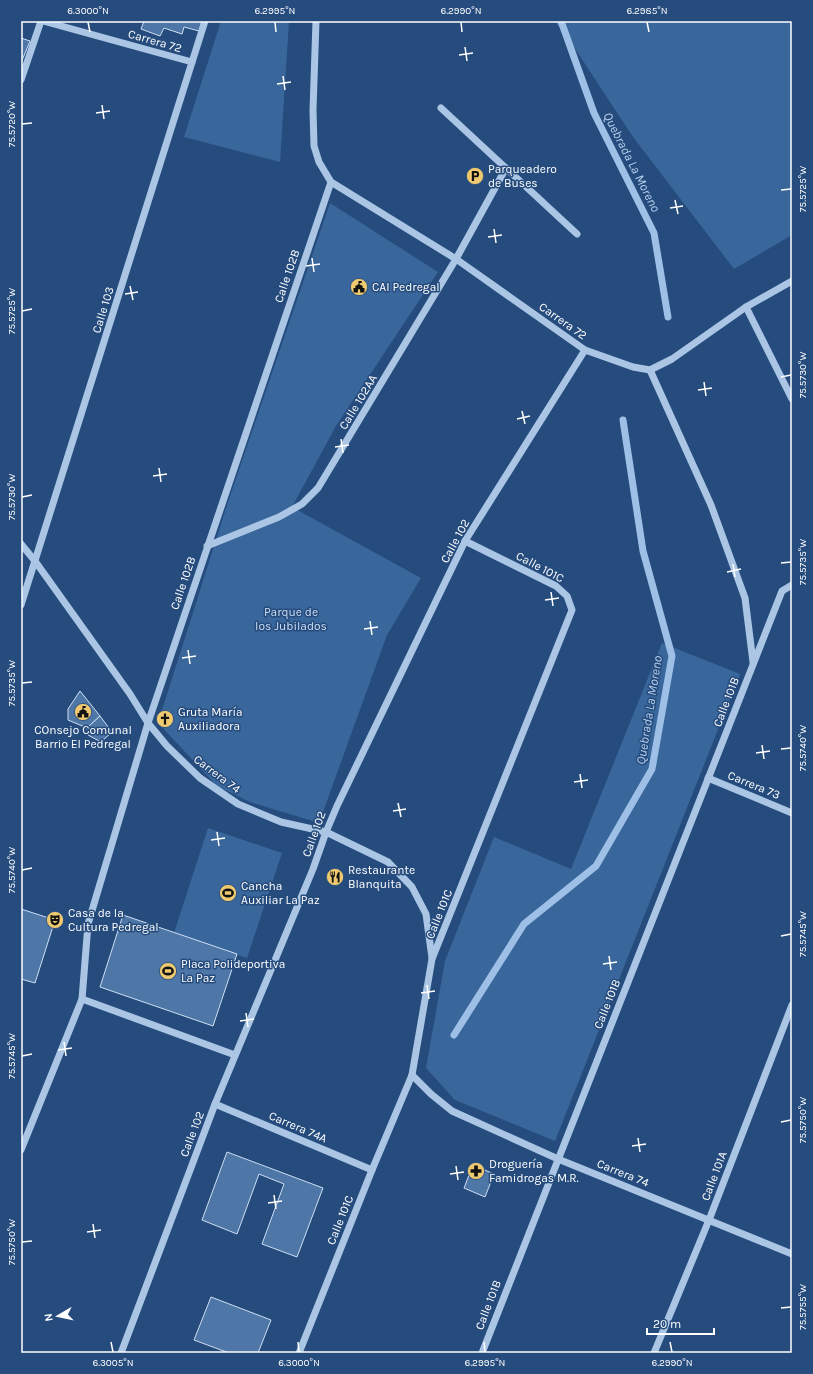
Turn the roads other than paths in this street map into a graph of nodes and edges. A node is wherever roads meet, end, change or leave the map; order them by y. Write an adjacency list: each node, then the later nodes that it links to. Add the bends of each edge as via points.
1 (42, 21): 4 (street, Carrera 72); 5 (street)
2 (205, 21): 4 (street, Calle 103)
3 (316, 21): 8 (street, via 314,146 319,162)
4 (192, 62): 19 (street, Calle 103)
5 (21, 80)
6 (441, 108): 7 (street)
7 (506, 168): 9 (street); 10 (street, Calle 102AA)
8 (331, 182): 10 (street, Carrera 72); 18 (street, Calle 102B)
9 (577, 234)
10 (456, 259): 13 (street, Carrera 72); 18 (street, Calle 102AA, via 318,488 302,504 279,517)
11 (792, 281): 12 (street)
12 (746, 307): 14 (street, via 672,359); 15 (street)
13 (585, 350): 14 (street, Carrera 72, via 633,367); 16 (street, Calle 102)
14 (650, 370): 22 (street, Calle 101B, via 711,505 745,598)
15 (792, 400)
16 (465, 541): 26 (street, Calle 102); 27 (street, Calle 101C, via 556,586 567,596 572,610)
17 (21, 544): 19 (street, Carrera 74)
18 (207, 546): 23 (street, Calle 102B)
19 (35, 561): 21 (street, Calle 103); 23 (street, Carrera 74)
20 (792, 585): 22 (street, Calle 101B, via 782,591)
21 (21, 605)
22 (753, 663): 24 (street, Calle 101B)
23 (148, 723): 26 (street, Carrera 74, via 200,778 238,804 281,822); 28 (street, Calle 102B, via 88,924)
24 (708, 778): 25 (street, Carrera 73); 34 (street, Calle 101B)
25 (792, 813)
26 (326, 832): 27 (street, Carrera 74, via 388,862 412,887 426,914); 30 (street, Calle 102, via 314,869)
27 (432, 959): 31 (street, Calle 101C)
28 (82, 999): 30 (street); 33 (street, Calle 102B)
29 (792, 1005): 36 (street, Calle 101A)
30 (235, 1055): 32 (street, Calle 102)
31 (412, 1075): 34 (street, Carrera 74, via 452,1110); 35 (street, Calle 101C)
32 (215, 1104): 35 (street, Carrera 74A); 38 (street, Calle 102)
33 (21, 1150)
34 (558, 1159): 36 (street, Carrera 74); 40 (street, Calle 101B)
35 (372, 1170): 39 (street, Calle 101C)
36 (709, 1220): 37 (street, Carrera 74); 41 (street, Calle 101A)
37 (792, 1254)
38 (121, 1353)
39 (299, 1353)
40 (482, 1353)
41 (654, 1353)

